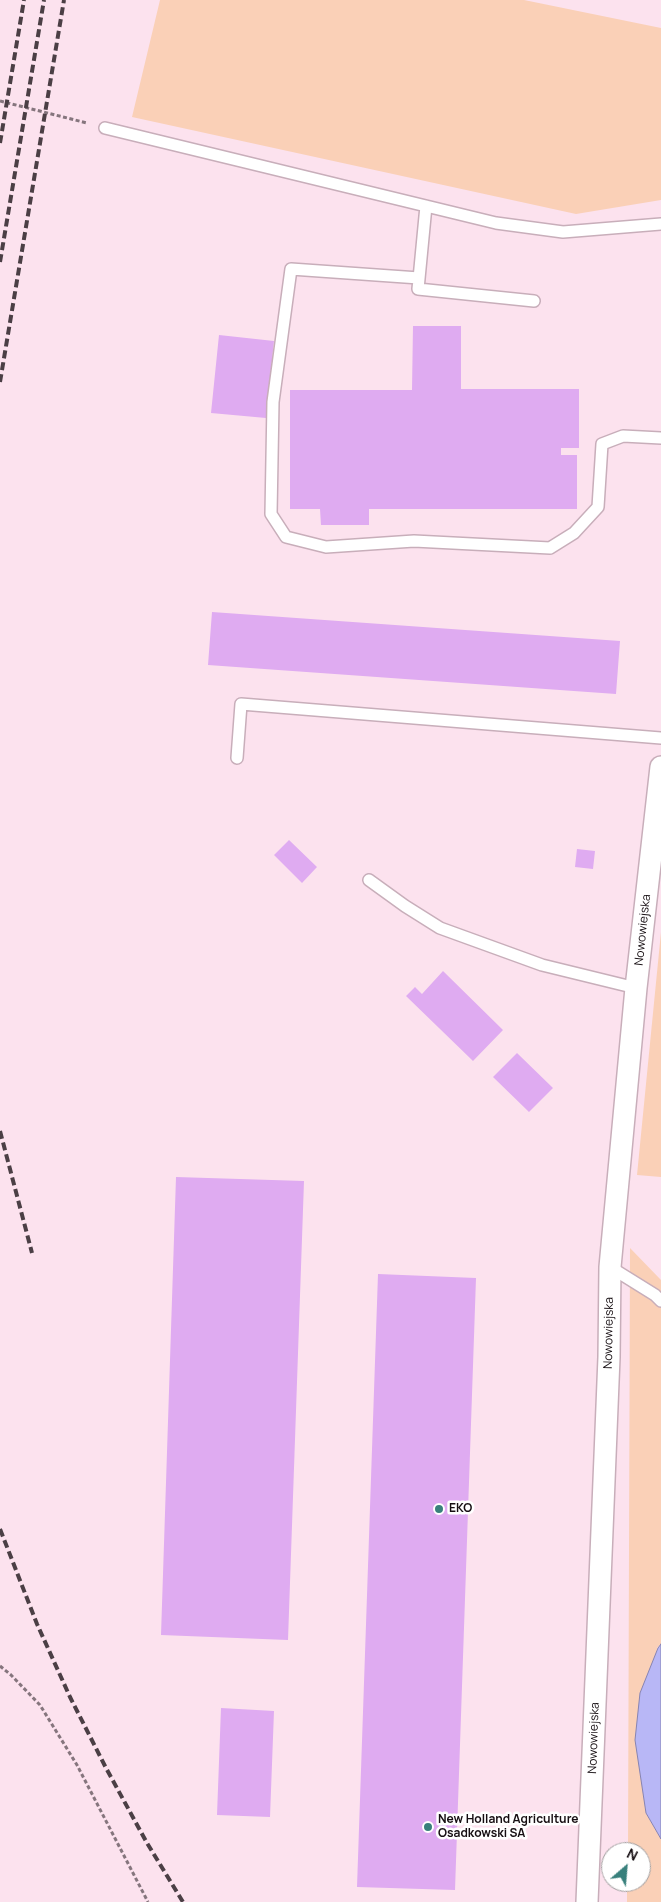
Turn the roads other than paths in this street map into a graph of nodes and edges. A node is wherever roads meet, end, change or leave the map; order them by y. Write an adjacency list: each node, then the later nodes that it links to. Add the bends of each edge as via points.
1 (106, 128): 2 (lane)
2 (426, 206): 3 (lane, via 496,223 563,232); 4 (lane)
3 (661, 224)
4 (419, 278): 5 (lane, via 418,289); 6 (lane, via 291,269 273,402 271,514 286,537 326,547 414,542 550,548 574,533 598,507 602,444 623,436)
5 (534, 302)
6 (661, 438)
7 (661, 738): 8 (lane, via 241,704)
8 (237, 758)
9 (661, 767): 11 (street, Nowowiejska)
10 (369, 880): 11 (lane, via 440,928 542,965)
11 (636, 988): 12 (street, Nowowiejska)
12 (610, 1267): 13 (lane); 14 (street, Nowowiejska)
13 (661, 1301)
14 (587, 1902)

